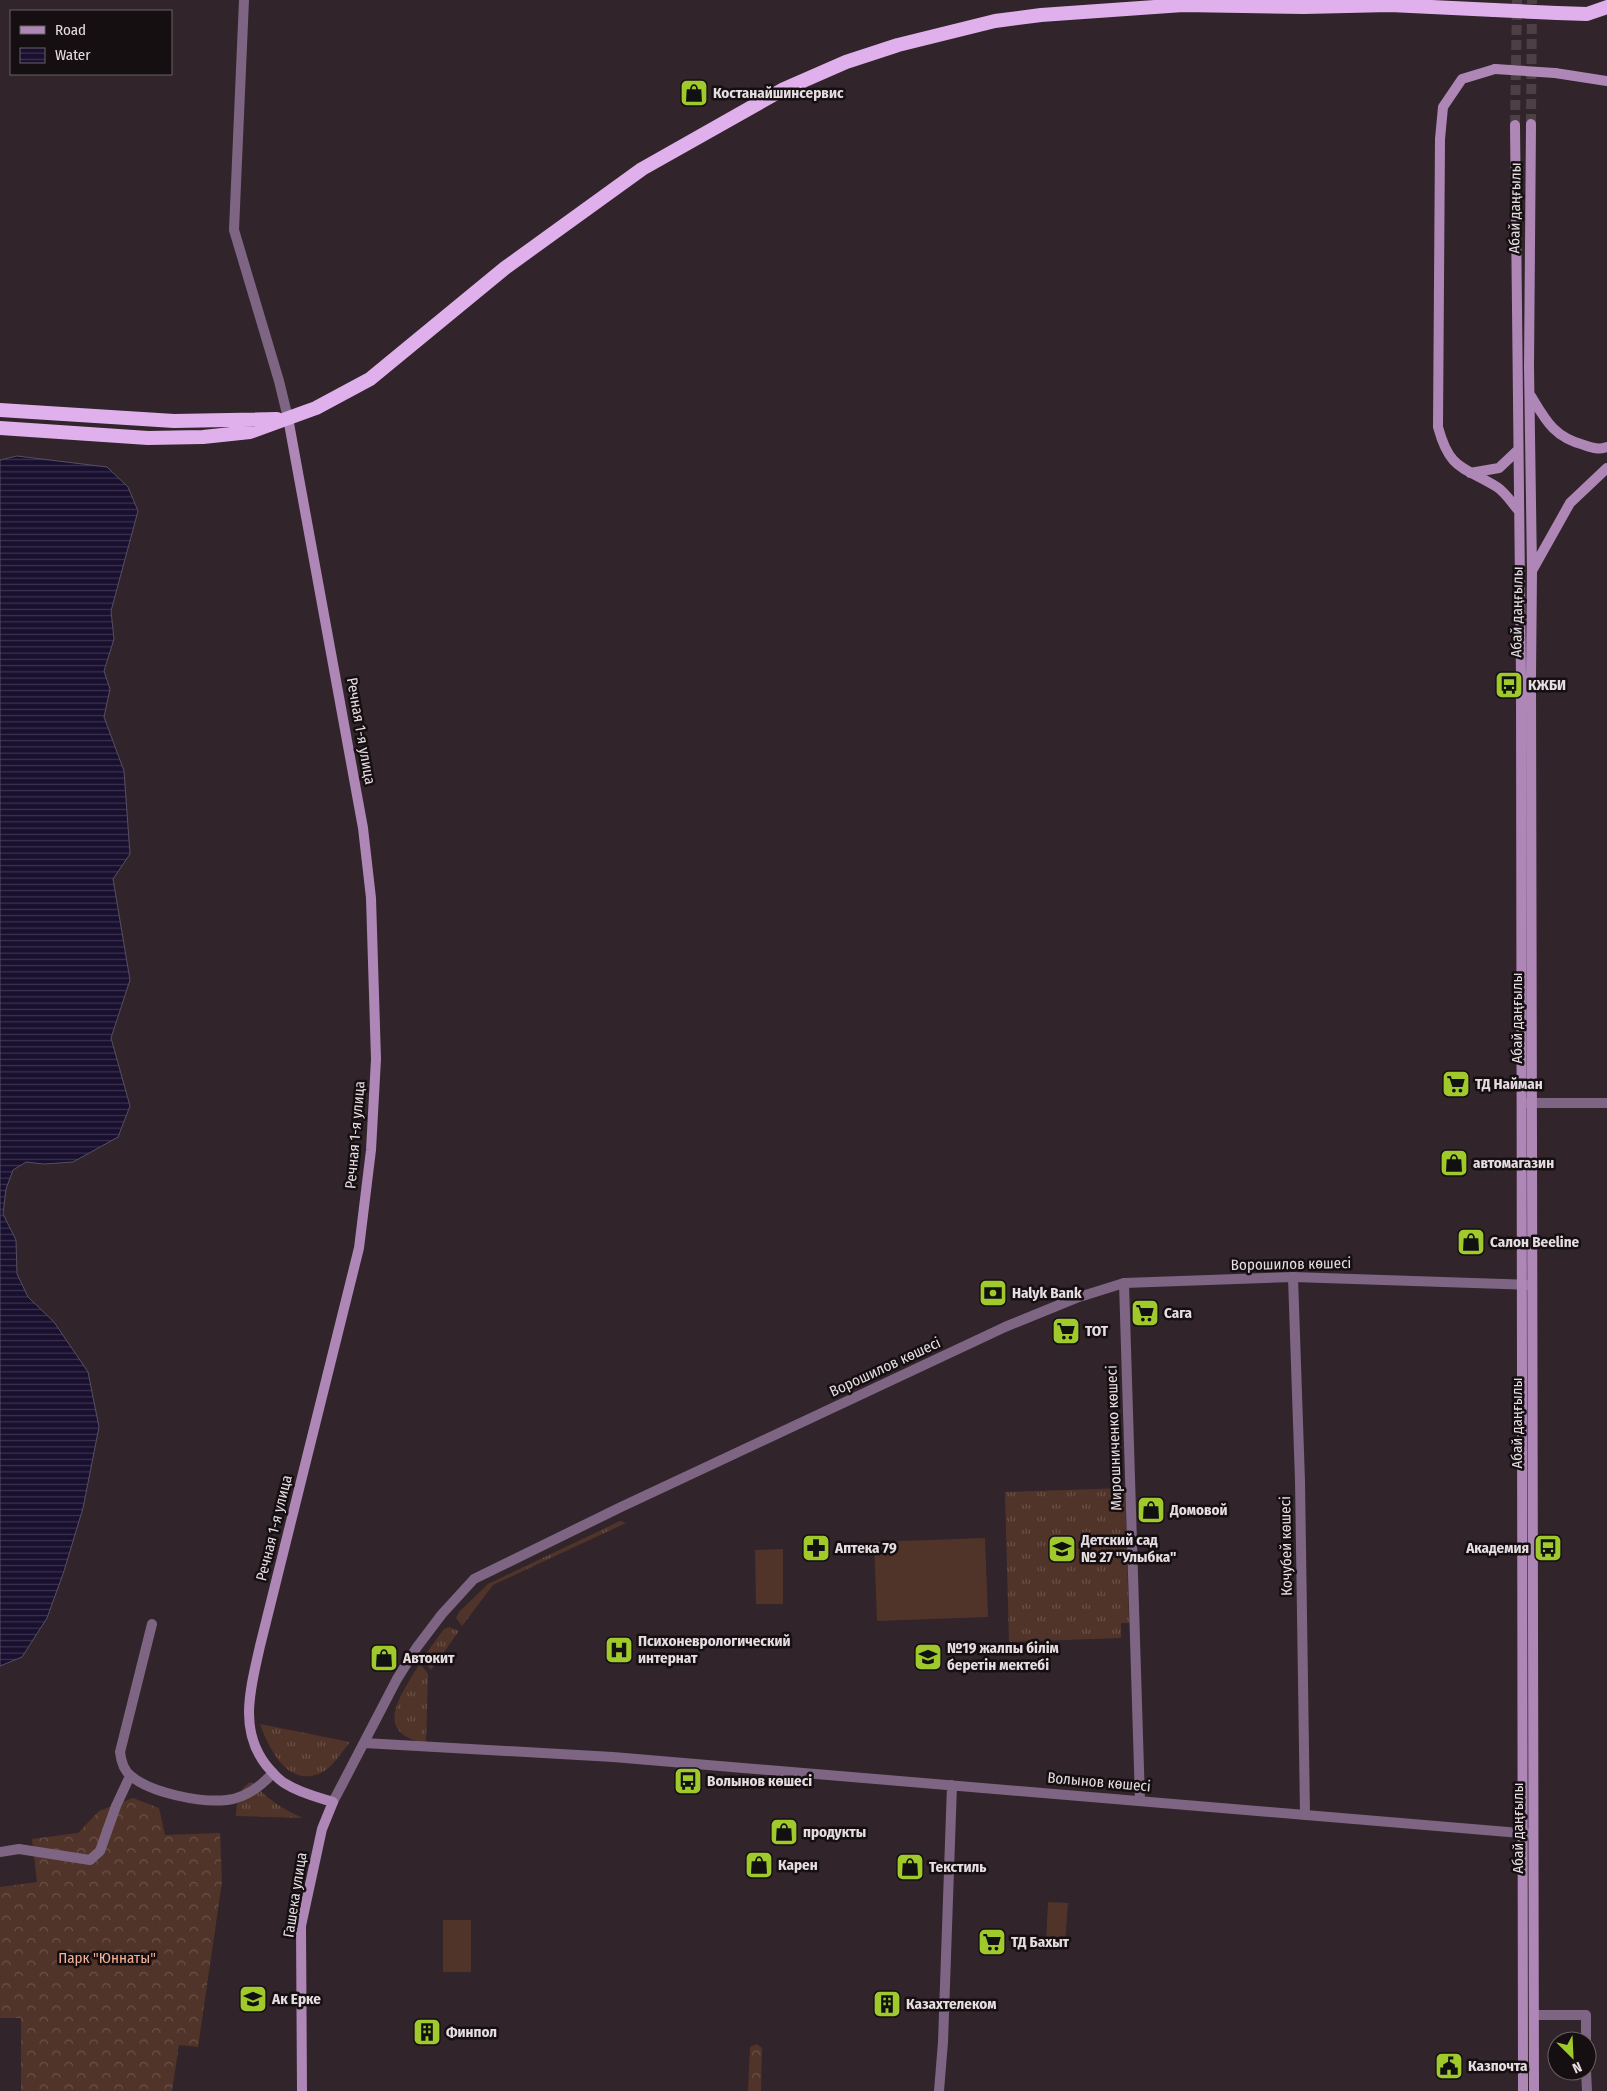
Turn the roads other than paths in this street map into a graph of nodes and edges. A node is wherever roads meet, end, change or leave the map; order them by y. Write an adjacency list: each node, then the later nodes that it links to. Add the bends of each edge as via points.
1 (244, 0): 9 (street, via 234,230)
2 (1421, 3): 3 (highway, bridge, via 1587,14); 9 (highway, via 1304,7 1183,5 1041,15 948,32 846,62 782,90 642,169 505,268 370,379 316,408)
3 (1607, 7)
4 (1607, 81): 14 (main road, bridge, via 1495,69 1462,80 1443,107 1438,427 1444,446 1456,464)
5 (1531, 124): 7 (main road, Абай даңғылы)
6 (1516, 125): 12 (main road, Абай даңғылы)
7 (1530, 394): 11 (main road, via 1547,422 1569,441 1599,449); 16 (main road, Абай даңғылы)
8 (0, 410): 9 (highway, via 174,421)
9 (288, 418): 10 (highway, via 250,432 203,438 148,438); 26 (main road, Речная 1-я улица, via 363,828 371,898 376,1059 372,1150 359,1248 250,1693 248,1718 251,1736 259,1757)
10 (0, 428)
11 (1607, 447)
12 (1518, 450): 14 (main road, via 1499,468); 15 (main road, Абай даңғылы)
13 (1607, 468): 16 (main road, via 1570,503)
14 (1470, 473): 15 (main road, via 1499,488)
15 (1518, 510): 17 (main road, Абай даңғылы)
16 (1532, 570): 18 (main road, Абай даңғылы)
17 (1521, 1103): 18 (street); 23 (main road, Абай даңғылы)
18 (1532, 1103): 19 (street); 22 (main road, Абай даңғылы)
19 (1607, 1103)
20 (1293, 1277): 21 (street, Ворошилов көшесі); 23 (street, Ворошилов көшесі); 31 (street, Кочубей көшесі)
21 (1124, 1283): 25 (street, Ворошилов көшесі, via 1076,1298 1005,1328 474,1579 417,1647); 29 (street, Мирошниченко көшесі)
22 (1532, 1284): 23 (street, Ворошилов көшесі); 33 (main road, Абай даңғылы)
23 (1521, 1285): 32 (main road, Абай даңғылы)
24 (152, 1624): 27 (street, via 120,1752 122,1765)
25 (364, 1743): 28 (street, Волынов көшесі, via 613,1757); 30 (street, Гашека улица)
26 (273, 1773): 27 (street, via 261,1786 228,1800 176,1796); 30 (main road, Речная 1-я улица, via 284,1784)
27 (130, 1776): 34 (street, via 100,1851 90,1860 19,1850)
28 (952, 1785): 29 (street, Волынов көшесі); 38 (street, via 944,2042)
29 (1140, 1801): 31 (street, Волынов көшесі)
30 (333, 1802): 37 (main road, Гашека улица, via 322,1829 301,1926)
31 (1305, 1815): 32 (street, Волынов көшесі)
32 (1522, 1834): 33 (street, Волынов көшесі); 39 (main road, Абай даңғылы)
33 (1533, 1834): 35 (main road, Абай даңғылы)
34 (0, 1852)
35 (1534, 2015): 36 (street, via 1586,2015); 40 (main road, Абай даңғылы)
36 (1586, 2031)
37 (302, 2091)
38 (939, 2091)
39 (1523, 2091)
40 (1534, 2091)

